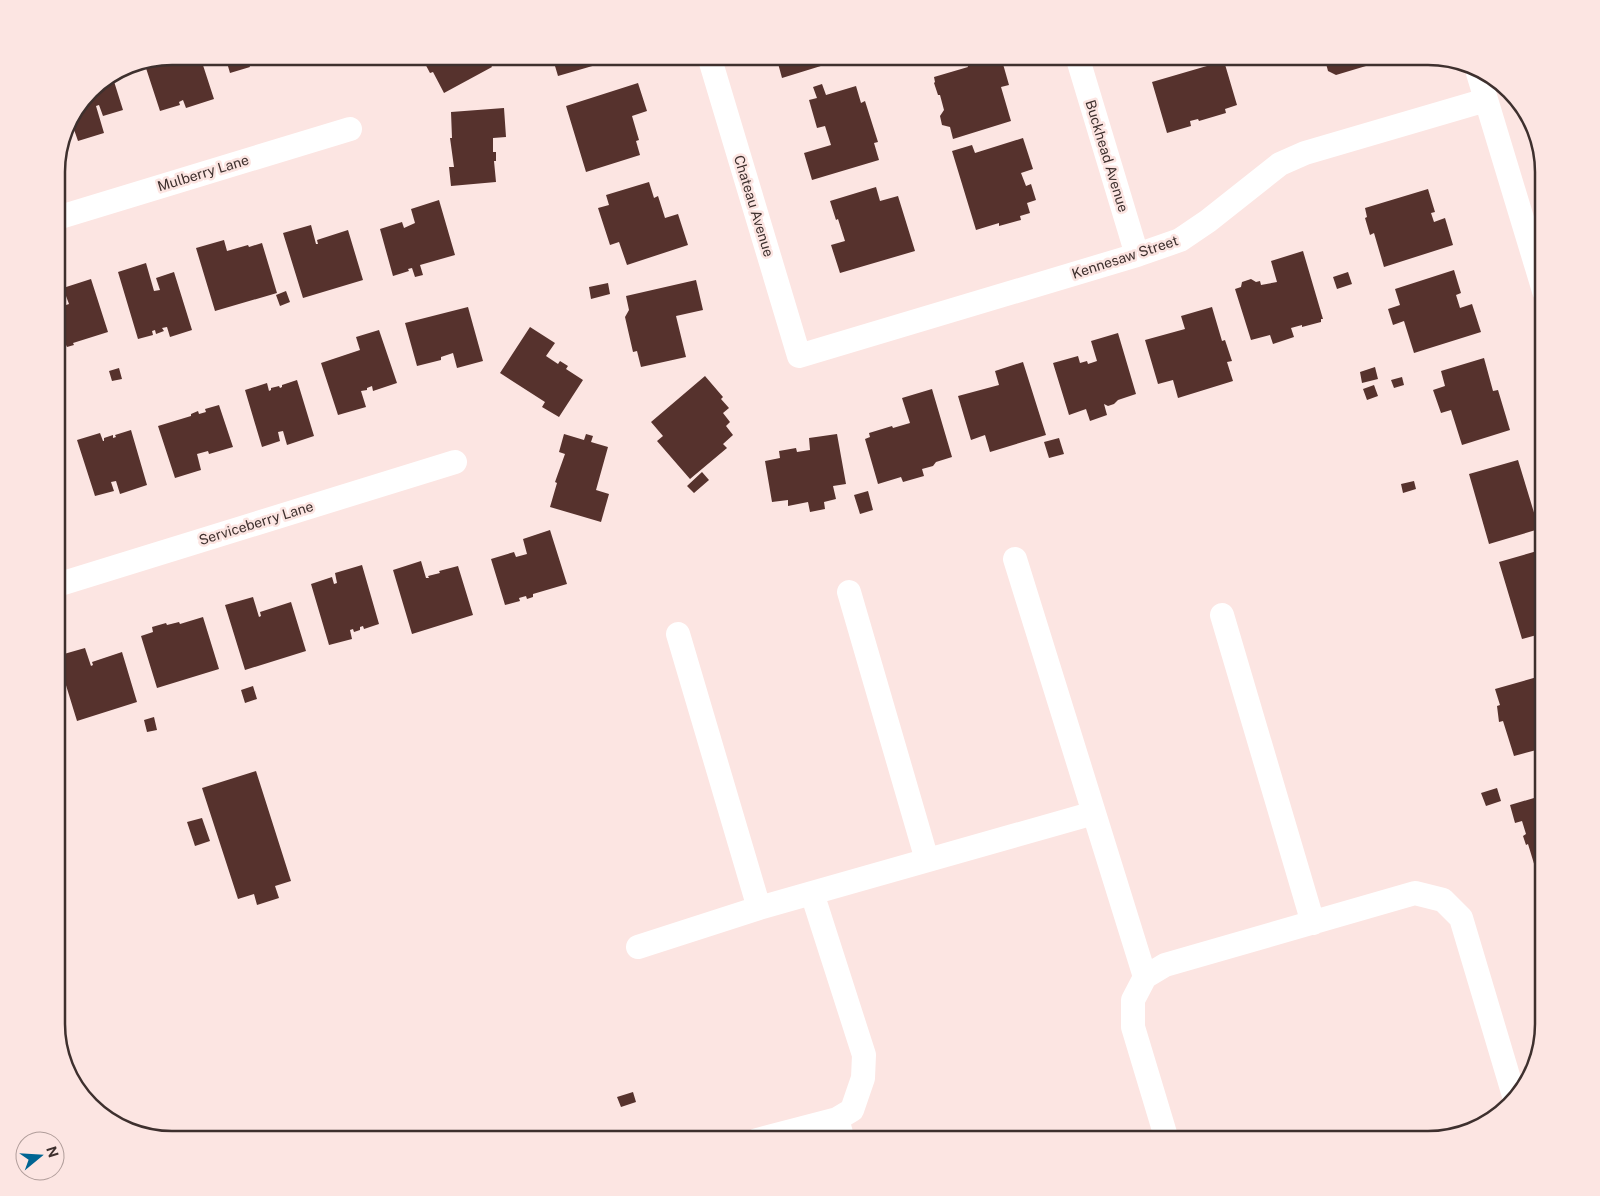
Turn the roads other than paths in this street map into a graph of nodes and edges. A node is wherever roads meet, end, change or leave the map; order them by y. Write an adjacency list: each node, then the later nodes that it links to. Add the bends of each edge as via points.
1 (711, 65): 9 (street, Chateau Avenue)
2 (1080, 65): 7 (street, Buckhead Avenue)
3 (1479, 78): 4 (street)
4 (1486, 100): 7 (street, Kennesaw Street, via 1305,152 1280,164 1180,240); 8 (street)
5 (350, 129): 6 (street, Mulberry Lane)
6 (65, 215)
7 (1137, 255): 9 (street, Kennesaw Street)
8 (1535, 261)
9 (799, 356)
10 (455, 462): 12 (street, Serviceberry Lane)
11 (1015, 559): 16 (street)
12 (65, 582)
13 (849, 592): 17 (street)
14 (1222, 615): 20 (street)
15 (678, 634): 19 (street)
16 (1094, 812): 17 (street); 22 (street)
17 (928, 860): 18 (street)
18 (812, 893): 19 (street); 24 (street, via 864,1055 863,1078 852,1110)
19 (760, 908): 21 (street)
20 (1313, 922): 22 (street, via 1165,965); 23 (street, via 1415,893 1443,900 1461,918)
21 (638, 947)
22 (1145, 977): 26 (street, via 1133,1000 1133,1027)
23 (1512, 1090)
24 (840, 1129): 25 (street)
25 (825, 1131)
26 (1164, 1131)

